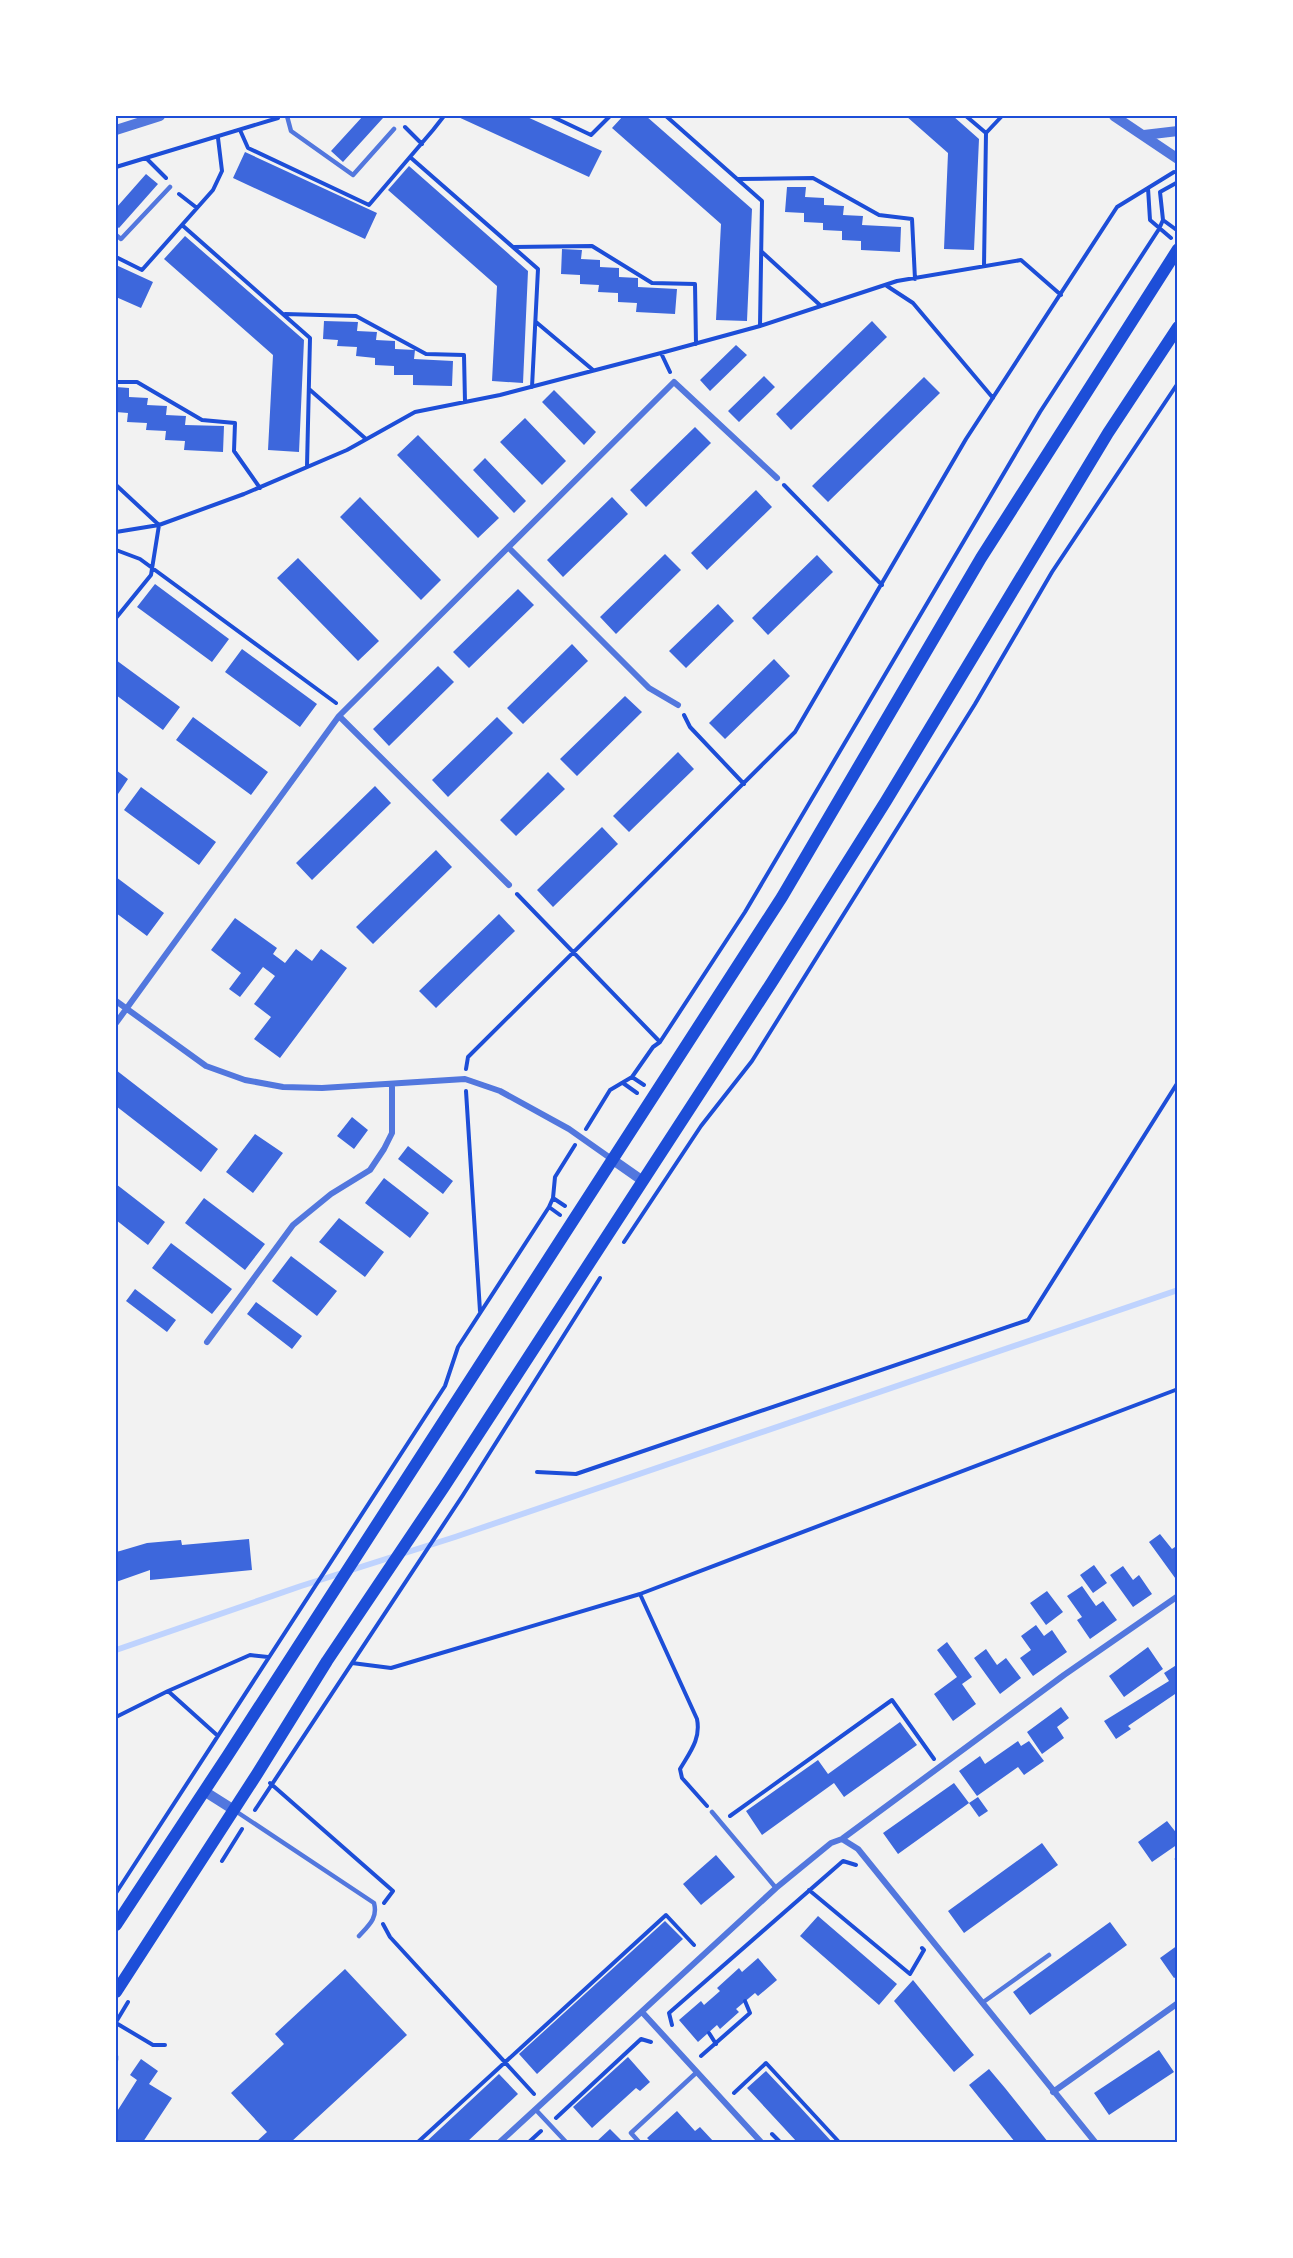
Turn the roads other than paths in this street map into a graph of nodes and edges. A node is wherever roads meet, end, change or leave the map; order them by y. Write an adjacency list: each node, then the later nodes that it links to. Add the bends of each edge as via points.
1 (160, 116): 4 (street)
2 (287, 116): 5 (lane, via 291,131 353,175)
3 (1114, 116): 7 (street)
4 (116, 129)
5 (394, 129)
6 (1178, 131): 7 (street)
7 (1144, 135): 8 (street)
8 (1178, 159)
9 (170, 187): 10 (lane, via 121,239)
10 (116, 235)
11 (1178, 249): 22 (main road, via 981,558 782,897)
12 (1178, 327): 23 (main road, via 1108,433 886,801)
13 (777, 478): 14 (street, via 674,382)
14 (509, 548): 15 (street, via 649,688); 16 (street)
15 (678, 705)
16 (339, 716): 17 (street); 19 (street)
17 (509, 885)
18 (116, 1001): 19 (street)
19 (126, 1009): 20 (street); 21 (street, via 206,1066 245,1080 293,1088)
20 (116, 1023)
21 (392, 1084): 22 (street, via 465,1079 500,1091); 24 (street, via 392,1132 369,1170 293,1225)
22 (613, 1160): 23 (street); 26 (main road)
23 (643, 1181): 27 (main road, via 327,1661)
24 (207, 1342)
25 (1178, 1596): 29 (street)
26 (204, 1791): 27 (street); 31 (main road)
27 (234, 1810): 32 (lane, via 375,1903 377,1912); 34 (main road)
28 (712, 1812): 30 (lane)
29 (842, 1839): 30 (street, via 831,1843); 35 (street, via 858,1849)
30 (776, 1888): 37 (street)
31 (116, 1924)
32 (359, 1936)
33 (1049, 1955): 35 (lane)
34 (116, 1992)
35 (982, 2003): 39 (street)
36 (1178, 2003): 39 (street)
37 (642, 2012): 38 (street); 40 (street)
38 (697, 2072): 43 (lane, via 631,2133); 44 (street)
39 (1053, 2092): 45 (street)
40 (536, 2110): 41 (street); 42 (lane)
41 (500, 2142)
42 (566, 2142)
43 (639, 2142)
44 (761, 2142)
45 (1095, 2142)

